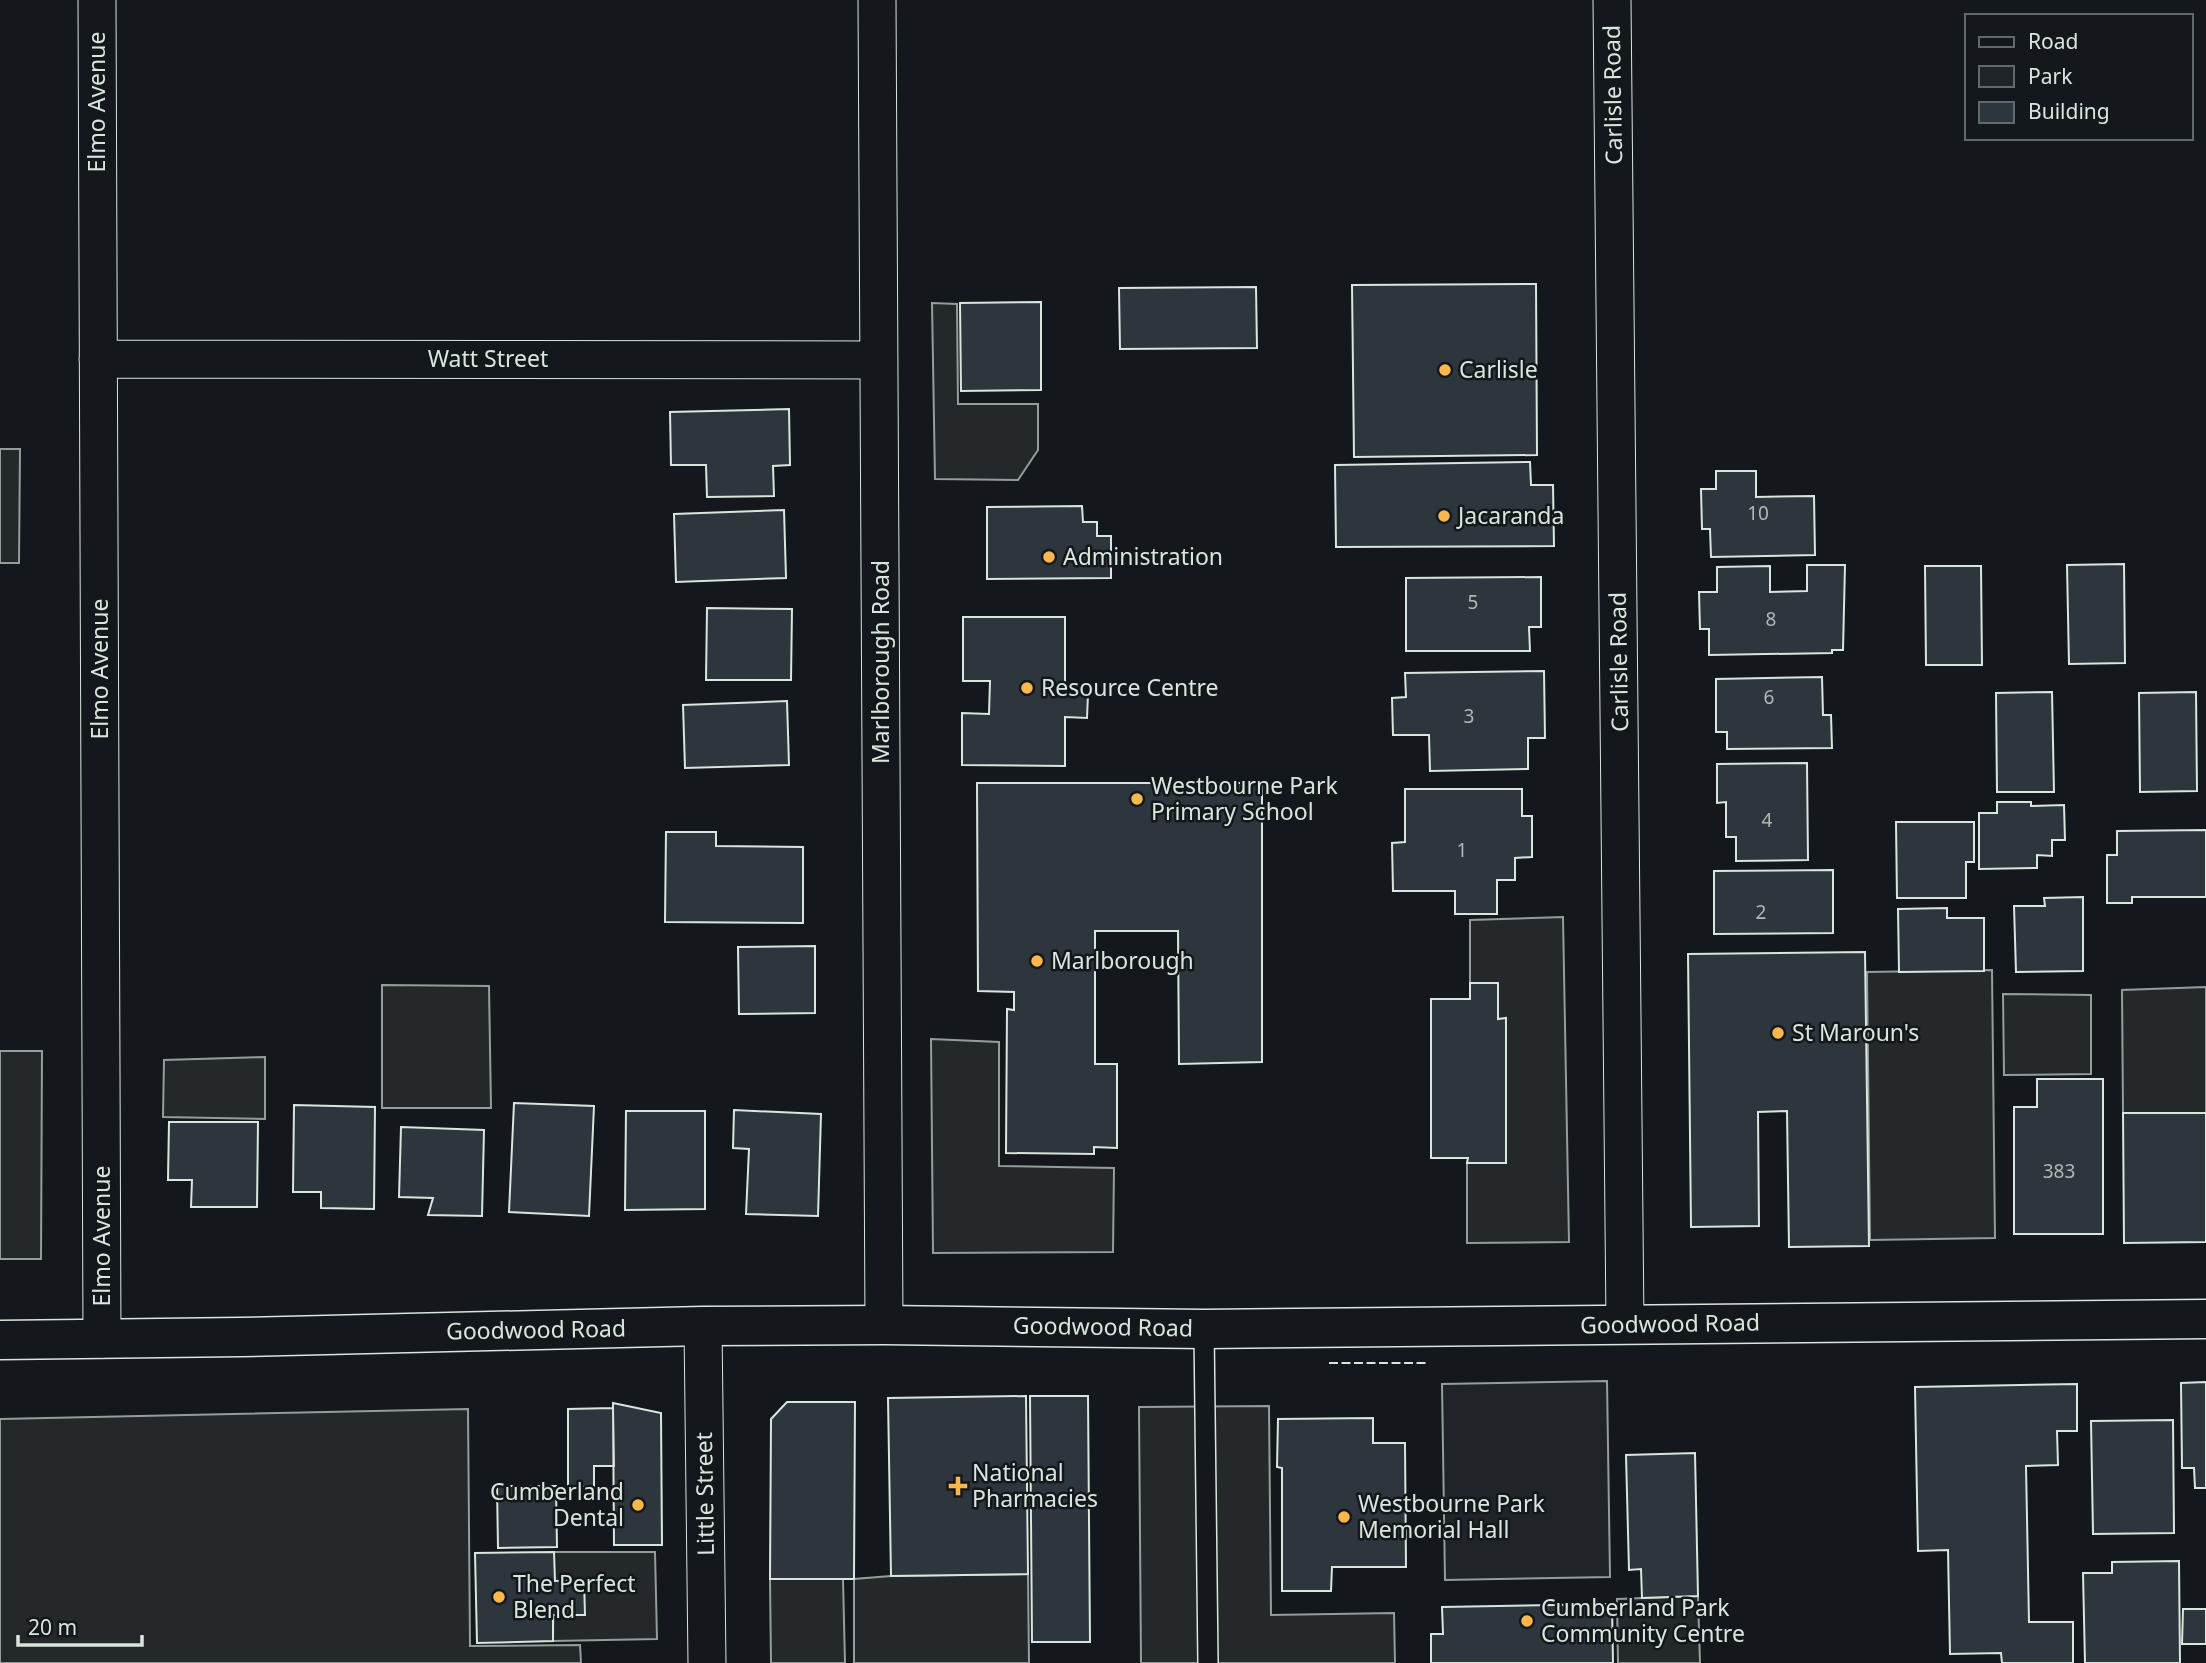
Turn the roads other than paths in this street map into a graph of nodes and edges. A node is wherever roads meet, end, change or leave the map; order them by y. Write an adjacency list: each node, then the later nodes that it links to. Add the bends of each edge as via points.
1 (97, 0): 4 (street, Elmo Avenue)
2 (877, 0): 5 (street, Marlborough Road)
3 (1612, 0): 7 (street, Carlisle Road)
4 (98, 359): 5 (street, Watt Street); 11 (street, Elmo Avenue)
5 (879, 360): 8 (street, Marlborough Road)
6 (2206, 1319): 7 (main road, Goodwood Road)
7 (1625, 1324): 10 (main road, Goodwood Road)
8 (884, 1325): 9 (main road, Goodwood Road); 10 (main road, Goodwood Road)
9 (703, 1326): 11 (main road, Goodwood Road); 13 (street, Little Street)
10 (1204, 1328): 14 (lane)
11 (102, 1339): 12 (main road, Goodwood Road)
12 (0, 1340)
13 (707, 1663)
14 (1208, 1663)

